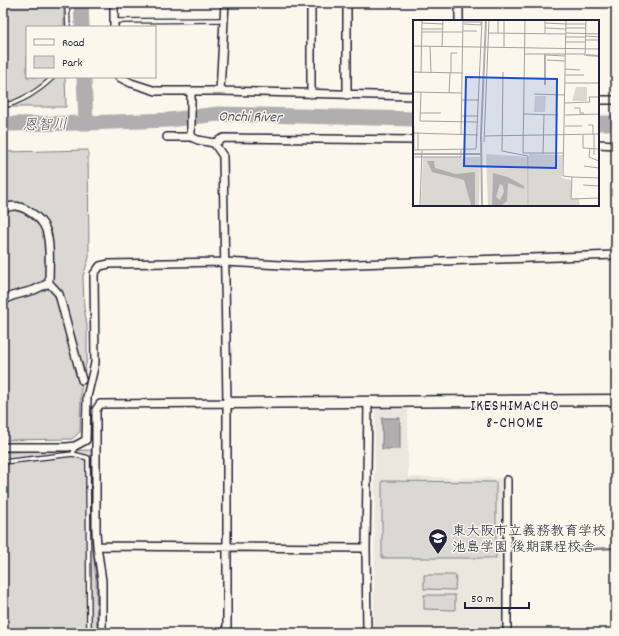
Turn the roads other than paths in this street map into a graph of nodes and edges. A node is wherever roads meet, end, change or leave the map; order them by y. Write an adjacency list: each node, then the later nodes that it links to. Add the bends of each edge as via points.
1 (67, 3): 10 (lane)
2 (114, 3): 9 (street)
3 (225, 3): 7 (street)
4 (311, 3): 15 (street)
5 (347, 3): 16 (street)
6 (459, 3): 8 (street)
7 (224, 20): 9 (lane); 14 (street)
8 (459, 20)
9 (114, 24)
10 (68, 26)
11 (52, 78): 20 (lane, via 35,92)
12 (121, 78): 13 (street, via 156,91)
13 (191, 91): 14 (street); 22 (street)
14 (220, 91): 15 (street)
15 (311, 94): 16 (street)
16 (347, 95): 17 (street)
17 (413, 96)
18 (599, 100): 19 (street)
19 (616, 100)
20 (3, 106)
21 (167, 137): 22 (street)
22 (191, 137): 24 (street)
23 (413, 140): 24 (street, via 224,138)
24 (214, 143): 29 (street, via 223,156)
25 (599, 144): 26 (street)
26 (616, 145)
27 (3, 209): 30 (street, via 20,206 38,218 46,229)
28 (616, 256): 29 (street, via 300,266)
29 (225, 262): 35 (street); 36 (street, via 100,266 94,274 95,363 87,397)
30 (49, 283): 31 (street); 32 (street, via 59,294)
31 (3, 301)
32 (82, 380)
33 (616, 400): 34 (street)
34 (368, 402): 35 (street); 45 (street)
35 (227, 403): 39 (street, via 100,404 96,410); 44 (street)
36 (86, 440): 37 (street); 39 (street)
37 (75, 446): 38 (street); 40 (lane)
38 (3, 447)
39 (97, 448): 43 (street)
40 (73, 454): 41 (lane); 46 (lane, via 88,458)
41 (3, 462)
42 (507, 480): 50 (street)
43 (97, 546): 44 (street); 47 (street, via 102,581)
44 (228, 547): 45 (street); 48 (street)
45 (366, 548): 49 (street)
46 (90, 633)
47 (102, 633)
48 (227, 633)
49 (367, 633)
50 (507, 633)

